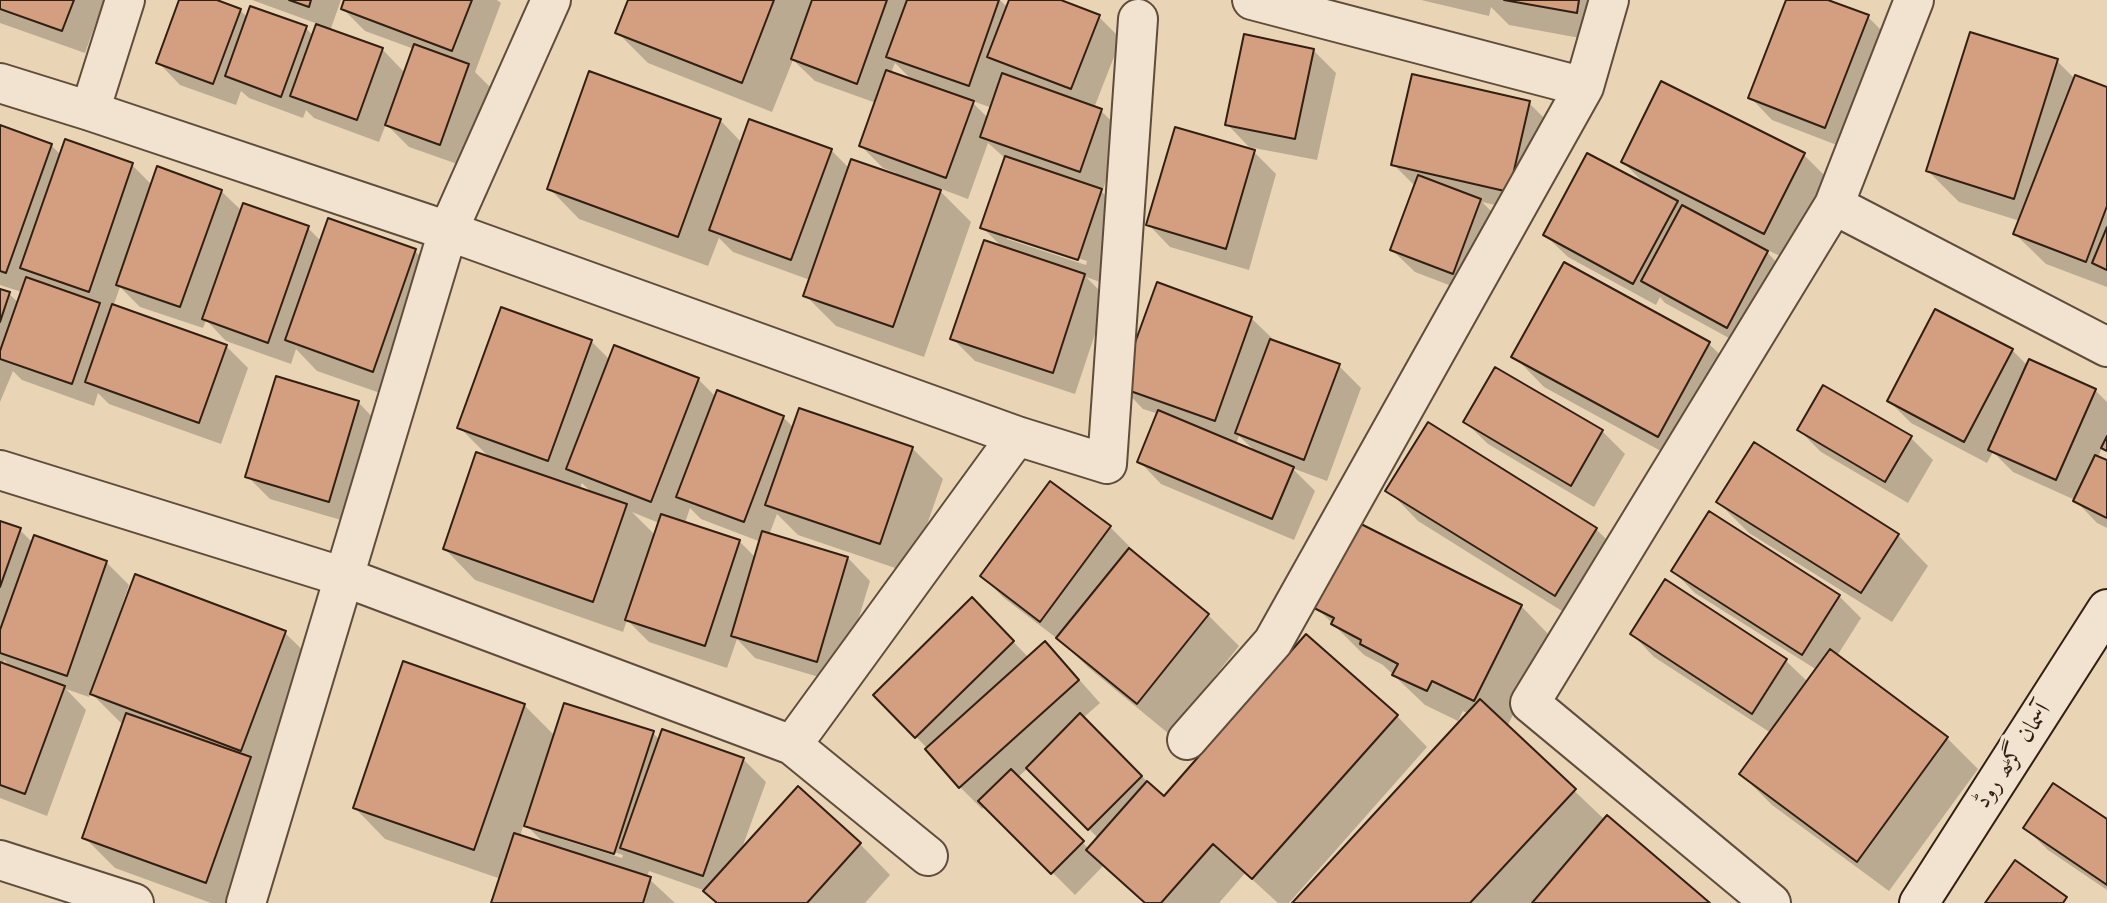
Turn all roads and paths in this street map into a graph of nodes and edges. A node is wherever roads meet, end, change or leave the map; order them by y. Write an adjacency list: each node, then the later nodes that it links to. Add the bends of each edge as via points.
1 (125, 0): 9 (street)
2 (551, 0): 11 (street)
3 (1252, 0): 8 (street)
4 (1609, 0): 8 (street)
5 (1914, 0): 10 (street)
6 (1138, 19): 13 (street, via 1107,464)
7 (0, 83): 9 (street)
8 (1584, 87): 17 (street, via 1273,642)
9 (90, 111): 11 (street)
10 (1833, 205): 12 (street); 23 (street, via 1530,703)
11 (449, 232): 13 (street); 15 (street)
12 (2107, 347)
13 (1017, 436): 18 (street)
14 (0, 470): 15 (street)
15 (344, 577): 18 (street); 22 (street)
16 (2107, 609): 24 (street, آسمان گڑھ روڈ)
17 (1187, 740)
18 (792, 745): 19 (street)
19 (928, 856)
20 (0, 860): 21 (street)
21 (134, 903)
22 (246, 903)
23 (1770, 903)
24 (1919, 903)

